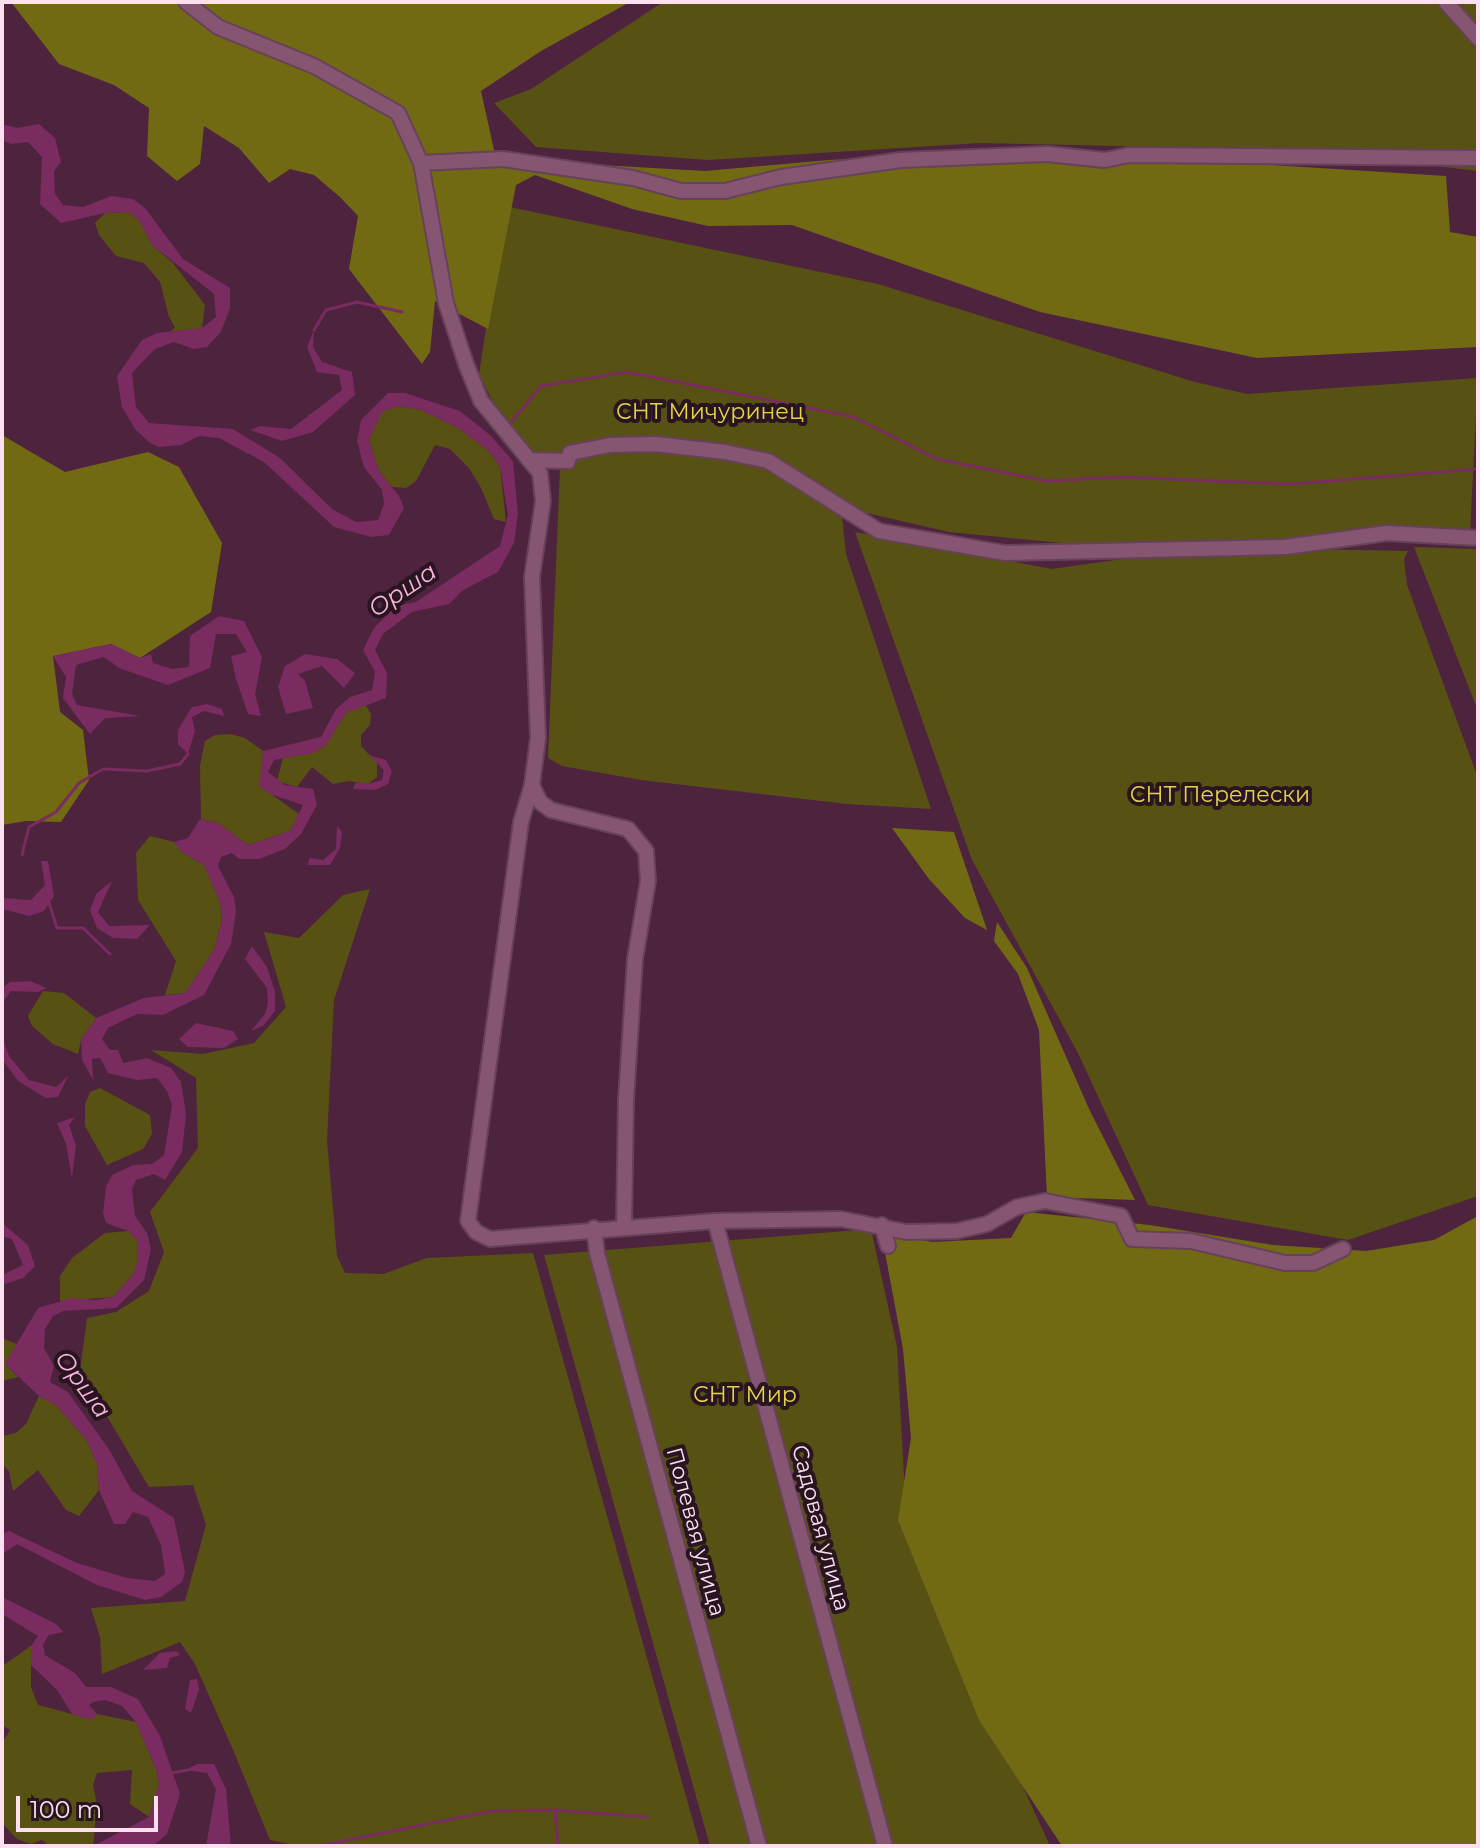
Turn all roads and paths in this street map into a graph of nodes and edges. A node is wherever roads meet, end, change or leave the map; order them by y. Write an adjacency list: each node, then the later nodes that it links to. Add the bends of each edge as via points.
1 (186, 2): 5 (street, via 218,27 314,66 398,113)
2 (1446, 2): 3 (street)
3 (1478, 38)
4 (1478, 158): 5 (street, via 1129,155 1105,160 1047,154 901,160 781,177 725,191 681,191 633,178 512,160)
5 (421, 163): 6 (street, via 446,303 466,364 481,401)
6 (529, 460): 7 (street); 8 (street)
7 (568, 461): 8 (street); 9 (street, via 570,453 610,445 655,444 768,461 879,531 1005,553 1285,547 1387,533)
8 (542, 484): 10 (street, via 532,577 538,738)
9 (1478, 538)
10 (532, 785): 13 (street, via 551,810 628,829 646,851 648,881 635,959 626,1100); 14 (street, via 521,822 468,1221 490,1239)
11 (715, 1221): 12 (street, via 841,1219); 13 (street); 18 (street, Садовая улица)
12 (882, 1225): 15 (street); 16 (street, via 906,1232 957,1231 1045,1201 1121,1216 1132,1239 1191,1241 1285,1263 1313,1263)
13 (624, 1226): 14 (street)
14 (594, 1228): 17 (street, Полевая улица)
15 (888, 1246)
16 (1343, 1249)
17 (759, 1846)
18 (885, 1846)

